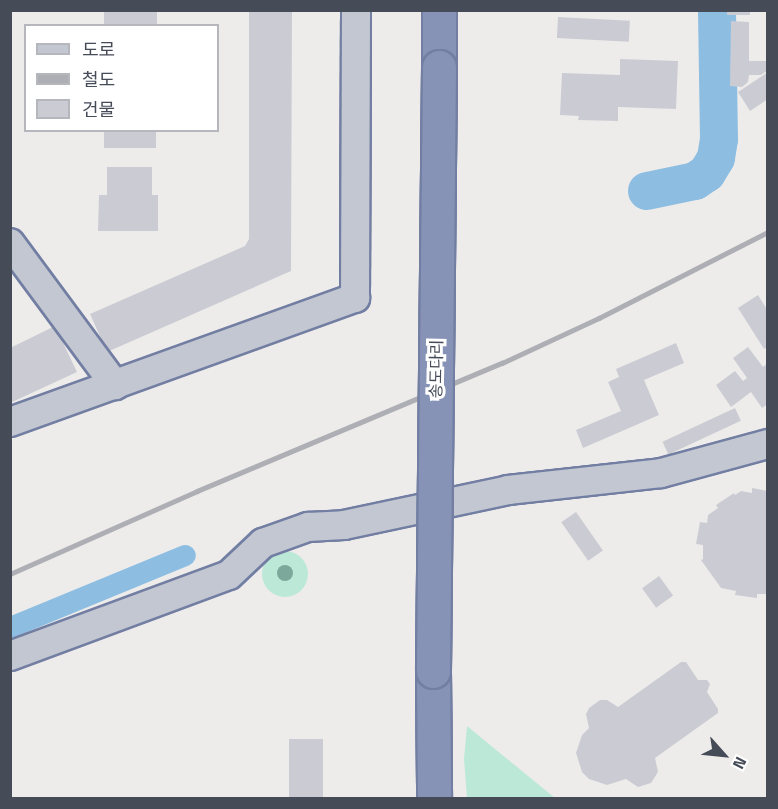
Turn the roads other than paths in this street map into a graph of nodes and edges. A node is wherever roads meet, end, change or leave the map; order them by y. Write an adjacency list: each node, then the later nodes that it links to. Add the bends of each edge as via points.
1 (356, 10): 4 (street, via 355,298)
2 (439, 10): 8 (highway, 송도다리, bridge)
3 (10, 243): 4 (street)
4 (115, 386): 5 (street)
5 (10, 423)
6 (768, 444): 7 (street, via 662,473 508,490 344,525 308,527 263,543 230,575)
7 (10, 656)
8 (434, 798)

